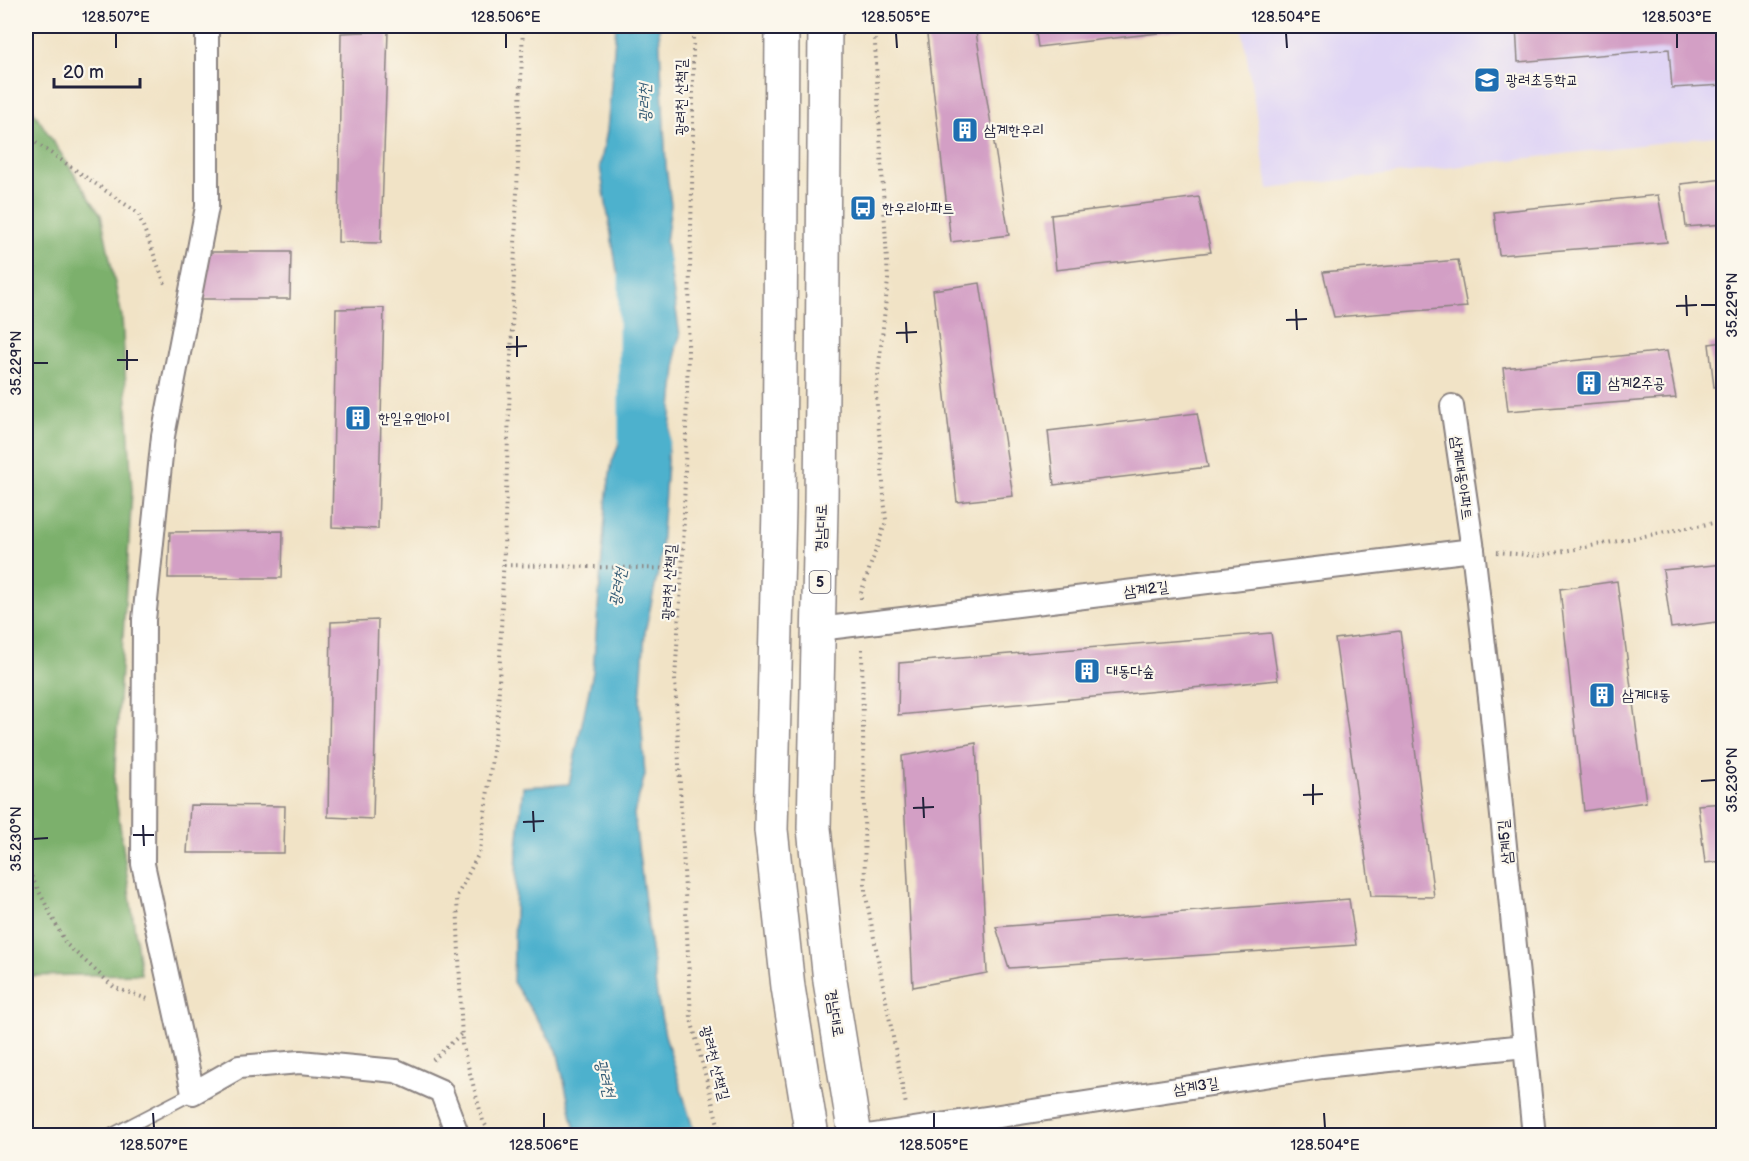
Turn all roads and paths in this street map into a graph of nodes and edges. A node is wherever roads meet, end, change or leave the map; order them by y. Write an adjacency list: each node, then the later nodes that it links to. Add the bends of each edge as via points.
1 (207, 26): 17 (street, via 207,207 163,436 144,620 143,864)
2 (523, 26): 12 (path)
3 (693, 26): 13 (path, 광려천 산책길)
4 (782, 26): 27 (highway, via 778,556 771,830 788,987)
5 (825, 26): 15 (highway, 경남대로 / 5)
6 (874, 26): 14 (path, via 888,280 876,394 886,521 861,593)
7 (26, 136): 8 (path, via 138,213)
8 (167, 288)
9 (1452, 406): 11 (street, 삼계대동아파트)
10 (1724, 521): 11 (path, via 1538,556)
11 (1473, 550): 14 (street, 삼계2길); 19 (street, 삼계5길)
12 (504, 565): 13 (path); 18 (path, via 498,713 480,851 457,896)
13 (682, 569): 26 (path, 광려천 산책길, via 675,679 691,1019)
14 (861, 624): 15 (street, 삼계2길); 22 (path, via 865,891)
15 (819, 629): 28 (highway, 경남대로 / 5, via 814,828 830,981)
16 (26, 866): 17 (path, via 66,944 115,988)
17 (174, 1008): 21 (street)
18 (461, 1034): 20 (path); 25 (path, via 483,1121)
19 (1525, 1046): 22 (street, 삼계3길, via 1322,1067); 30 (street, 삼계5길)
20 (413, 1079): 21 (street, via 396,1071 300,1062 239,1067); 24 (street, via 441,1091)
21 (192, 1094): 23 (lane)
22 (910, 1129): 29 (street, 삼계3길)
23 (110, 1136)
24 (458, 1136)
25 (492, 1136)
26 (721, 1136)
27 (812, 1136)
28 (855, 1136)
29 (868, 1136)
30 (1534, 1136)

